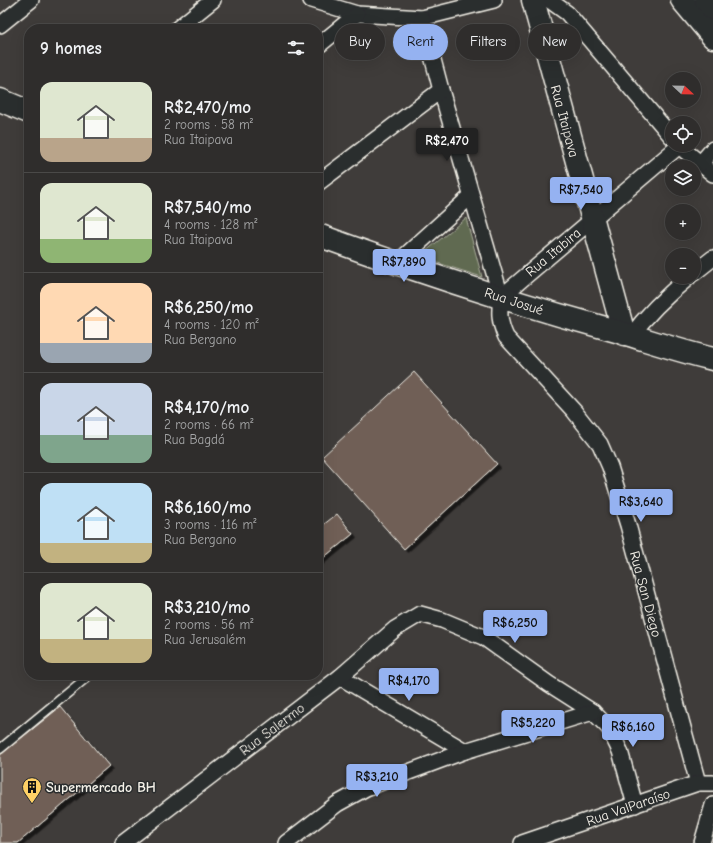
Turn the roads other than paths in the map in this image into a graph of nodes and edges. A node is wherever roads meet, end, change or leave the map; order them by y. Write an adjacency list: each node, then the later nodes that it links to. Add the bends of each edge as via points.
1 (31, 0): 13 (street)
2 (213, 0): 12 (street)
3 (311, 0): 10 (street)
4 (494, 0): 11 (street)
5 (533, 0): 29 (street, Rua Itaipava)
6 (549, 0): 19 (street, via 567,13)
7 (682, 0): 14 (street)
8 (706, 0): 9 (street)
9 (713, 9)
10 (357, 14): 11 (street); 15 (street)
11 (422, 18): 16 (street)
12 (183, 24)
13 (0, 25)
14 (713, 37)
15 (323, 42)
16 (441, 90): 27 (street); 28 (street)
17 (0, 100): 18 (street)
18 (24, 110)
19 (665, 129)
20 (713, 149): 24 (street)
21 (667, 152): 29 (street, Rua Itabira)
22 (687, 152): 23 (street)
23 (696, 160)
24 (701, 163)
25 (701, 165): 26 (street)
26 (713, 174)
27 (323, 179)
28 (471, 196): 32 (street); 35 (street)
29 (592, 220): 35 (street, Rua Itabira); 36 (street, Rua Itaipava)
30 (323, 237): 32 (street, Rua Josué)
31 (713, 258): 33 (street)
32 (397, 263): 35 (street, Rua Josué)
33 (701, 267)
34 (680, 284): 36 (street)
35 (501, 297): 36 (street, Rua Josué); 43 (street, Rua San Diego, via 499,314 506,337 574,411 600,444 610,467)
36 (628, 335): 37 (street, Rua Josué)
37 (713, 359)
38 (340, 677): 40 (street, Rua Salermo, via 395,629 420,614 483,637); 42 (street); 46 (street, Rua Salermo)
39 (84, 680): 41 (lane)
40 (593, 712): 42 (street); 44 (street, via 609,728 620,751)
41 (0, 749)
42 (465, 751): 47 (street, via 366,788 337,804)
43 (706, 783): 44 (street, Rua ValParaíso)
44 (635, 804): 48 (street, Rua ValParaíso)
45 (713, 805): 49 (street)
46 (123, 843)
47 (286, 843)
48 (522, 843)
49 (702, 843)

